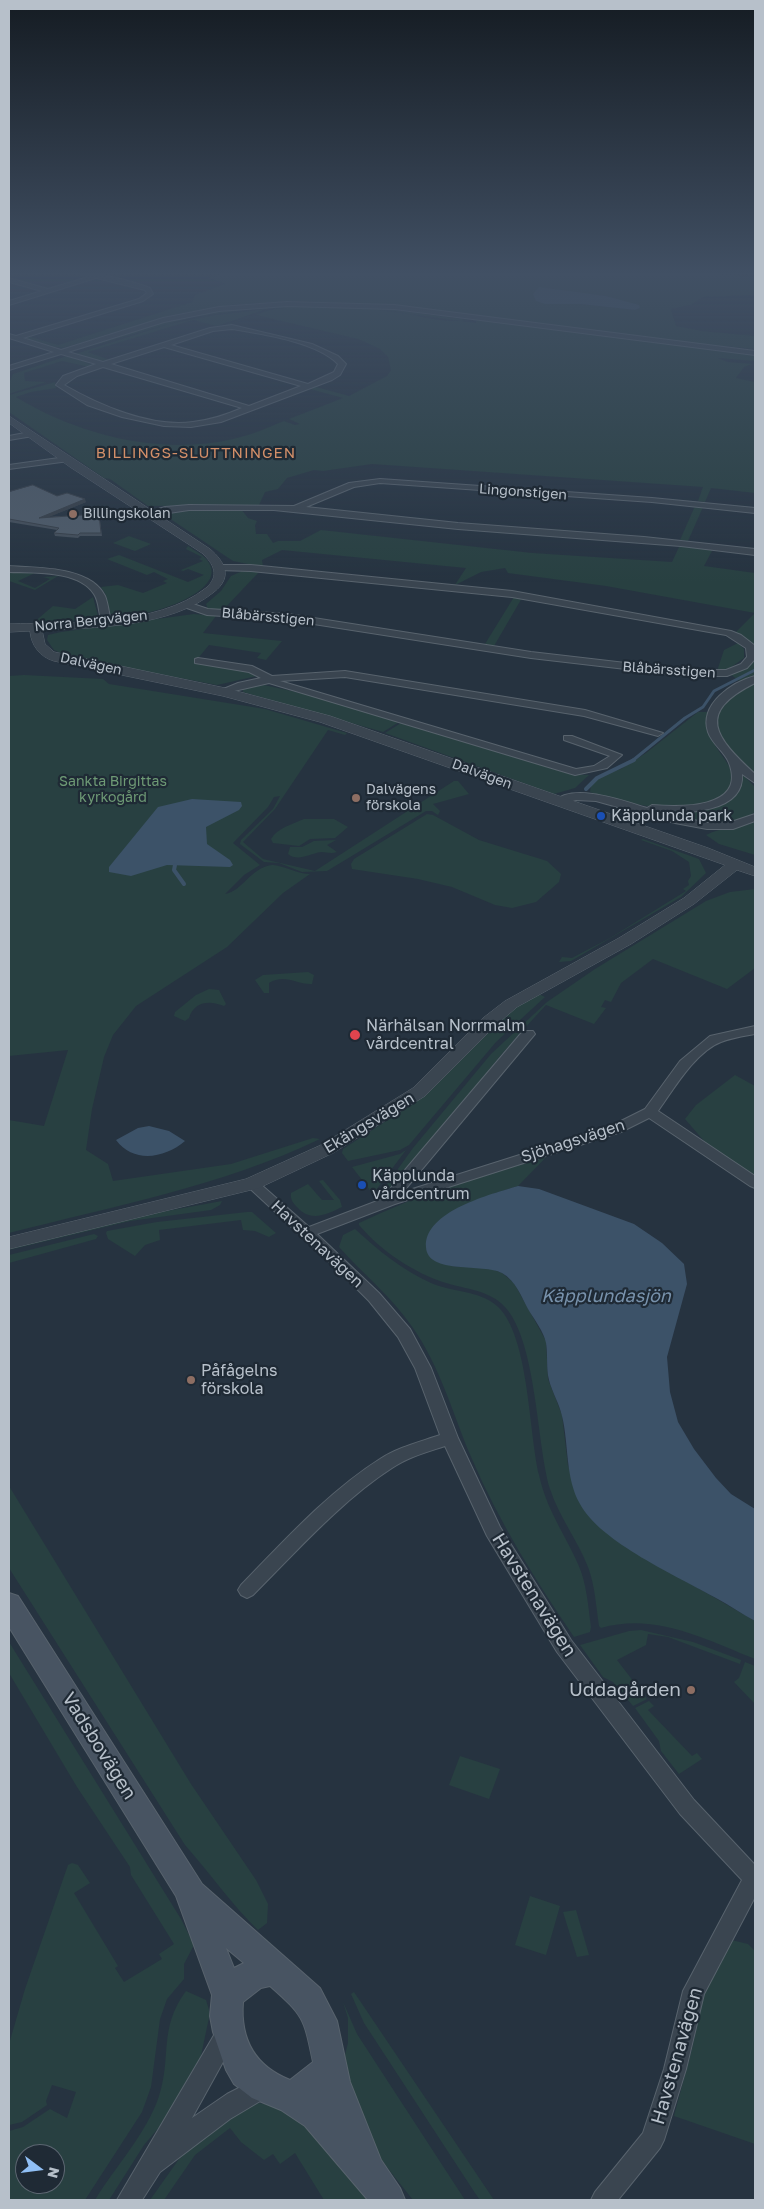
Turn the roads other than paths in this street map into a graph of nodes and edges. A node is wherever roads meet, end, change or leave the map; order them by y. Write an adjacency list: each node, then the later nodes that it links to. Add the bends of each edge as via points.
1 (68, 377): 6 (street, via 60,385 78,398 104,409 170,425 204,424)
2 (144, 377): 6 (street)
3 (277, 377): 5 (street)
4 (326, 377): 5 (street)
5 (308, 386): 6 (street)
6 (248, 408)
7 (9, 419): 8 (street)
8 (30, 434): 9 (street); 10 (street)
9 (9, 438)
10 (66, 459): 11 (street); 14 (street)
11 (9, 467)
12 (296, 508): 13 (street, Lingonstigen, via 352,485 380,481 652,500); 14 (street, Lingonstigen, via 230,506 164,509); 15 (street, Lingonstigen, via 458,526 646,539)
13 (755, 511)
14 (149, 513): 16 (street, via 206,551)
15 (755, 552)
16 (221, 568): 18 (street, Norra Bergvägen, via 220,579 211,590); 18 (street, Blåbärsstigen, via 251,568 481,590 552,600 728,633 751,647 752,657 744,666 727,673 686,674 531,655 288,617 207,612)
17 (9, 569): 19 (street, via 56,573 84,581 100,596)
18 (187, 605): 19 (street, Norra Bergvägen, via 152,615)
19 (106, 622): 20 (street, Norra Bergvägen)
20 (36, 626): 21 (street, Norra Bergvägen); 25 (street, Dalvägen, via 37,641 42,650 54,657)
21 (9, 628)
22 (198, 661): 24 (street, Dalvägen, via 252,669)
23 (755, 679): 28 (street, via 724,696 713,713 712,730 720,746)
24 (270, 680): 25 (street); 26 (street, via 306,674 355,675 585,713); 27 (street, Dalvägen, via 575,772 587,772 612,761 617,755)
25 (225, 692): 30 (street, Dalvägen, via 325,719)
26 (658, 733)
27 (568, 738)
28 (734, 761): 29 (street); 31 (street, via 737,779 734,789 718,802 686,809)
29 (755, 780)
30 (559, 802): 31 (street, via 577,796); 33 (street, Dalvägen)
31 (622, 806): 32 (street, via 657,817 716,827)
32 (755, 817)
33 (736, 864): 34 (street); 39 (street, Ekängsvägen, via 681,906 625,941 511,1004 419,1092 385,1115 314,1156)
34 (755, 872)
35 (755, 1030): 37 (street, Sjöhagsvägen, via 715,1039 700,1050 685,1064)
36 (528, 1034): 40 (street)
37 (650, 1112): 38 (street); 40 (street, Sjöhagsvägen, via 616,1129)
38 (755, 1183)
39 (252, 1184): 41 (street, Havstenavägen); 42 (street, Ekängsvägen)
40 (390, 1201): 41 (street, Sjöhagsvägen)
41 (306, 1233): 43 (street, Havstenavägen, via 374,1297 404,1333 423,1368)
42 (9, 1243)
43 (450, 1438): 44 (street, via 406,1452 386,1463 310,1528); 46 (street, Havstenavägen, via 497,1539 564,1646 687,1807)
44 (247, 1590)
45 (9, 1604): 47 (main road, Vadsbovägen)
46 (754, 1879): 56 (street, Havstenavägen, via 694,1991 675,2069 652,2140)
47 (189, 1889): 48 (main road, Vadsbovägen); 49 (main road, Vadsbovägen)
48 (276, 1971): 49 (main road, via 251,1975); 51 (main road, Vadsbovägen, via 309,1999 321,2021)
49 (228, 1995): 50 (main road, Vadsbovägen, via 226,2016)
50 (229, 2032): 52 (main road, Vadsbovägen, via 246,2072); 53 (street)
51 (331, 2067): 52 (main road, via 319,2080); 54 (main road, Vadsbovägen, via 342,2106)
52 (278, 2092): 53 (street, via 238,2098); 54 (main road, Vadsbovägen, via 316,2114)
53 (149, 2168): 55 (street)
54 (379, 2188)
55 (129, 2200)
56 (603, 2200)

